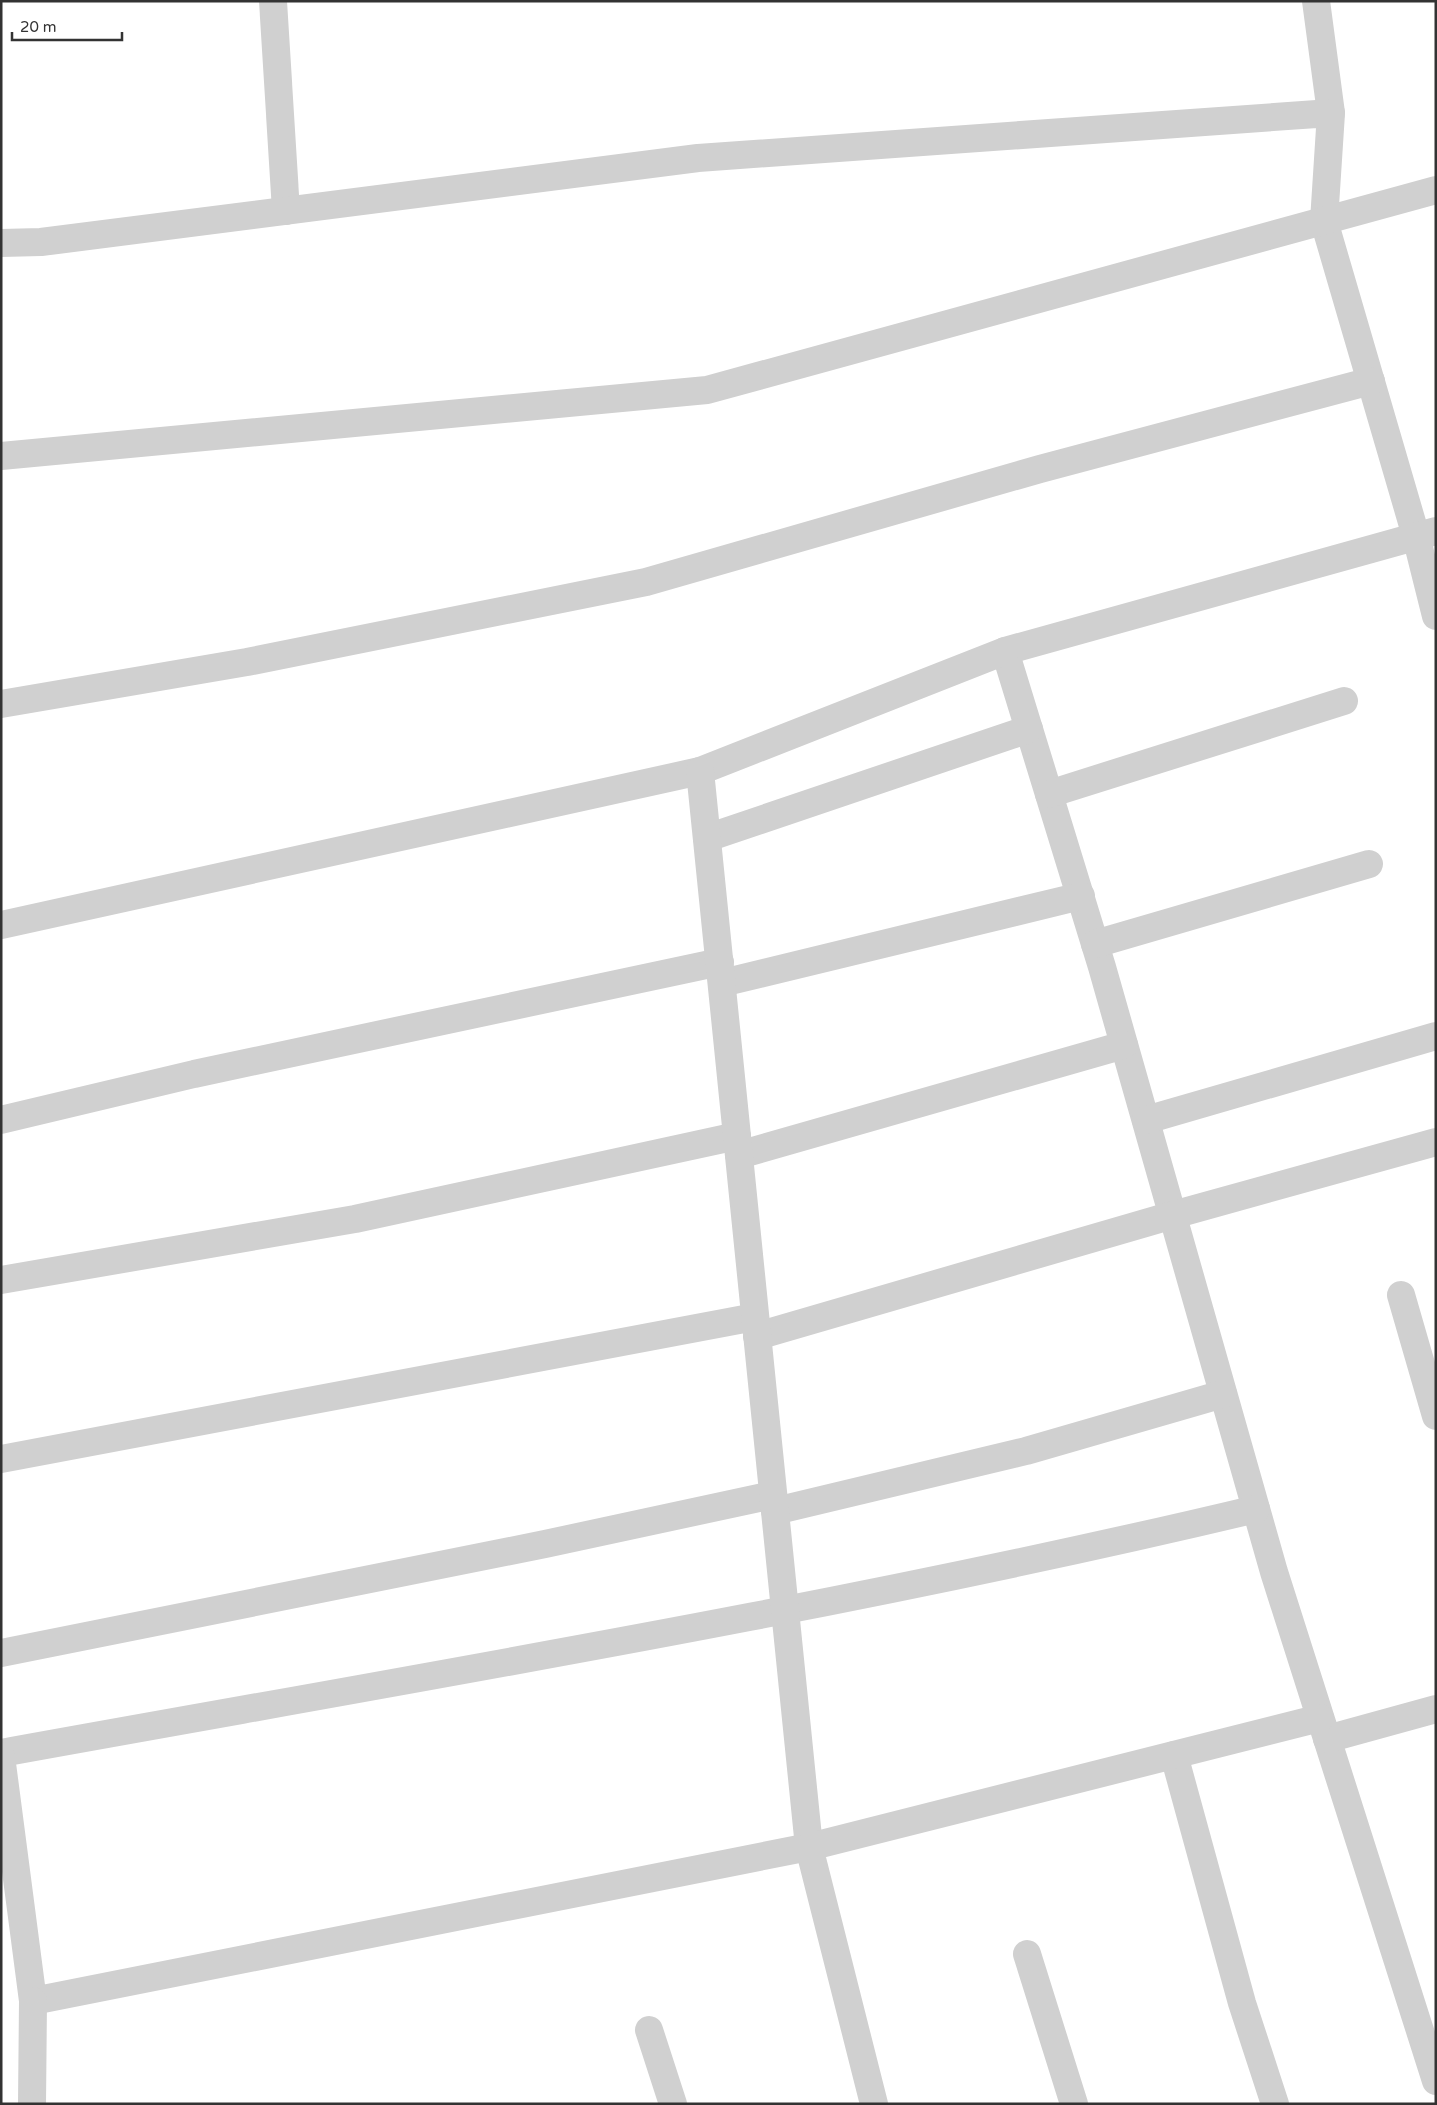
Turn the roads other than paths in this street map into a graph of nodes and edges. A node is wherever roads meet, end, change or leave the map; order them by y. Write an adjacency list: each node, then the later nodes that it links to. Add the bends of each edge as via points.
1 (273, 1): 5 (street)
2 (1316, 1): 3 (street)
3 (1331, 113): 5 (street, via 698,158); 6 (street)
4 (1436, 190): 6 (street)
5 (286, 211): 7 (street, via 41,242)
6 (1324, 221): 8 (street); 9 (street, via 707,390)
7 (1, 243)
8 (1371, 381): 10 (street); 14 (street, via 1031,472 646,582 247,662)
9 (1, 456)
10 (1426, 534): 11 (street); 12 (street)
11 (1436, 616)
12 (1005, 651): 15 (street); 16 (street)
13 (1344, 701): 17 (street)
14 (1, 704)
15 (1029, 729): 17 (street); 18 (street)
16 (700, 771): 18 (street); 21 (street)
17 (1049, 794): 20 (street)
18 (707, 838): 23 (street)
19 (1369, 864): 22 (street)
20 (1081, 896): 22 (street); 23 (street)
21 (1, 925)
22 (1096, 944): 25 (street)
23 (721, 972): 26 (street, via 194,1074); 29 (street)
24 (1436, 1036): 27 (street)
25 (1124, 1045): 27 (street); 29 (street)
26 (1, 1120)
27 (1146, 1120): 30 (street)
28 (1436, 1142): 30 (street)
29 (738, 1145): 31 (street, via 355,1219); 33 (street)
30 (1172, 1216): 33 (street); 34 (street)
31 (1, 1280)
32 (1402, 1295): 35 (street)
33 (756, 1326): 36 (street); 37 (street)
34 (1223, 1394): 37 (street, via 1026,1451); 38 (street)
35 (1436, 1416)
36 (1, 1459)
37 (774, 1503): 39 (street); 40 (street, via 535,1546)
38 (1256, 1509): 39 (street, via 1095,1548); 42 (street)
39 (786, 1611): 43 (street); 45 (street)
40 (1, 1653)
41 (1436, 1709): 42 (street)
42 (1324, 1728): 44 (street); 49 (street)
43 (1, 1754): 47 (street)
44 (1174, 1754): 45 (street); 54 (street, via 1242,2003)
45 (810, 1847): 47 (street); 52 (street)
46 (1027, 1954): 53 (street)
47 (33, 2001): 50 (street)
48 (649, 2030): 51 (street)
49 (1436, 2081)
50 (32, 2104)
51 (673, 2104)
52 (874, 2104)
53 (1074, 2104)
54 (1275, 2104)

